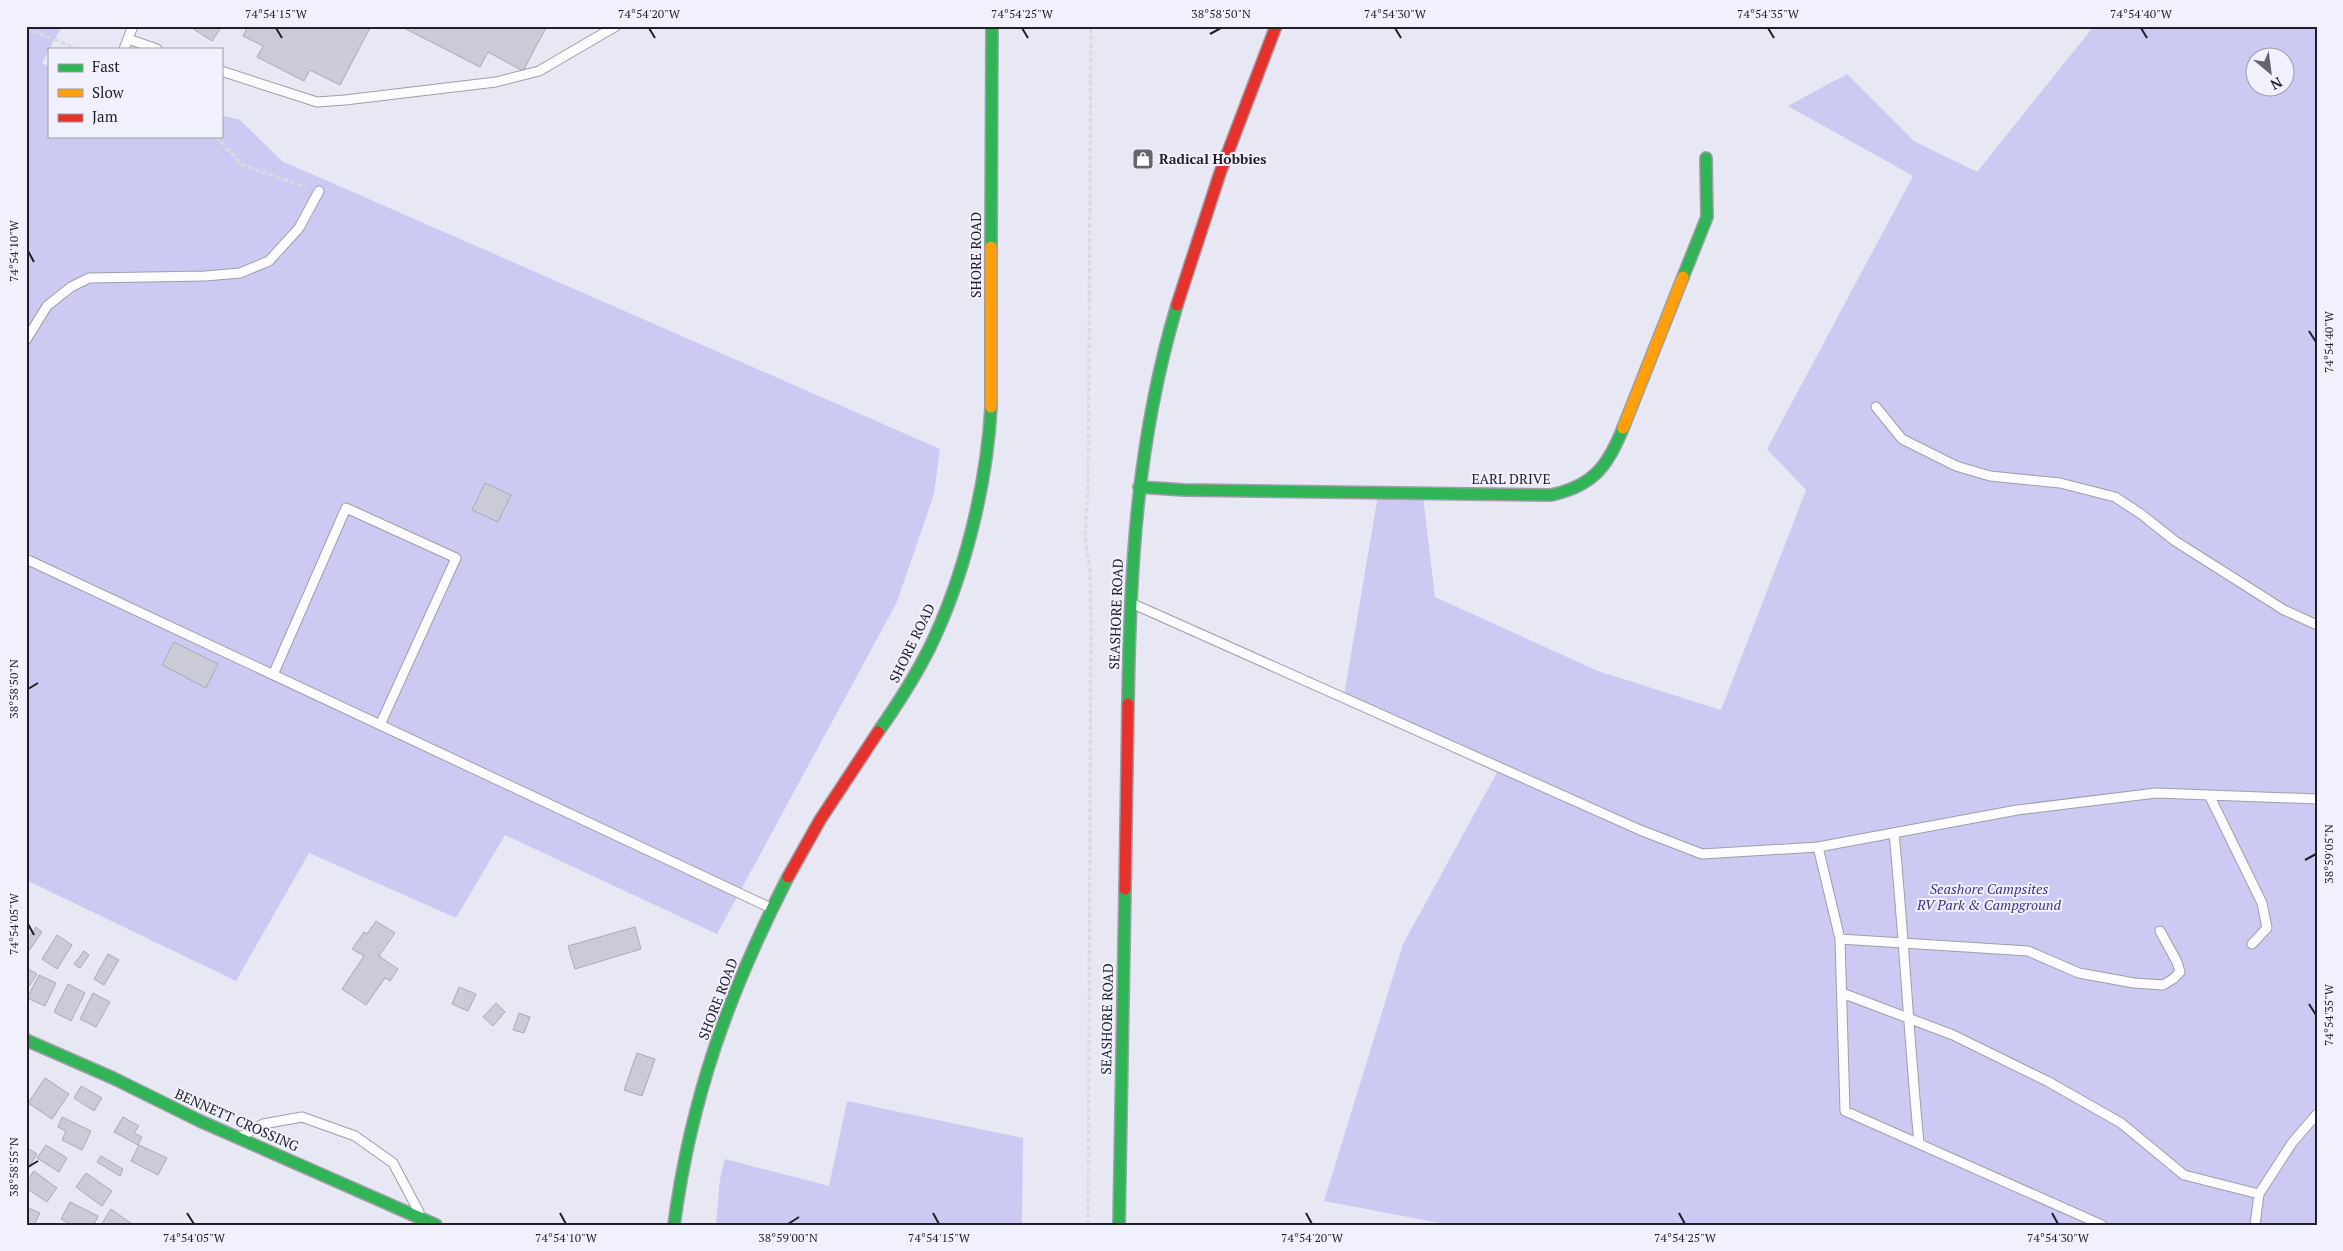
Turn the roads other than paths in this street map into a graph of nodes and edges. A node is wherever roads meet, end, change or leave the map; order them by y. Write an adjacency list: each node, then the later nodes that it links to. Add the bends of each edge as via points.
1 (133, 26): 5 (lane)
2 (616, 26): 8 (lane, via 538,71 496,82 345,100 317,102)
3 (992, 26): 23 (street, SHORE ROAD, via 991,406 975,519 960,572 916,672 820,820)
4 (1276, 26): 13 (street, SEASHORE ROAD, via 1182,287 1148,423)
5 (128, 39): 6 (lane); 7 (lane)
6 (124, 48)
7 (154, 48)
8 (222, 71)
9 (1706, 158): 13 (street, EARL DRIVE, via 1707,217 1612,455 1587,483 1570,492 1551,495)
10 (319, 191): 11 (lane, via 299,228 269,261 240,273 89,278 47,306)
11 (26, 340)
12 (1876, 408): 16 (lane, via 1902,439 1956,466 1990,476 2060,483 2115,497 2200,557 2284,610)
13 (1139, 487): 15 (street, SEASHORE ROAD)
14 (26, 559): 17 (lane)
15 (1130, 603): 22 (lane, via 1640,830 1702,854); 38 (street, SEASHORE ROAD)
16 (2317, 625)
17 (273, 675): 18 (lane); 18 (lane, via 346,508 456,558)
18 (380, 725): 23 (lane)
19 (2210, 797): 20 (lane); 21 (lane, via 2156,793 2017,810); 27 (lane, via 2262,903 2266,928)
20 (2317, 799)
21 (1894, 833): 22 (lane); 26 (lane)
22 (1818, 847): 25 (lane)
23 (772, 908): 37 (street, SHORE ROAD, via 731,1002 711,1059 693,1118 677,1193)
24 (2160, 931): 26 (lane, via 2180,972 2163,985 2079,974 2028,951)
25 (1840, 939): 26 (lane); 28 (lane)
26 (1904, 943): 29 (lane)
27 (2252, 944)
28 (1842, 993): 29 (lane); 33 (lane, via 1845,1111)
29 (1907, 1018): 33 (lane); 34 (lane, via 1953,1036 2088,1104 2121,1123 2184,1175)
30 (26, 1040): 32 (street, BENNETT CROSSING)
31 (2317, 1114): 34 (lane, via 2292,1143)
32 (238, 1138): 35 (street, BENNETT CROSSING); 35 (lane, via 263,1124 302,1117 355,1136 393,1163)
33 (1919, 1143): 39 (lane)
34 (2259, 1194): 40 (lane)
35 (423, 1221): 36 (street, BENNETT CROSSING)
36 (436, 1225)
37 (674, 1225)
38 (1119, 1225)
39 (2102, 1225)
40 (2256, 1225)

